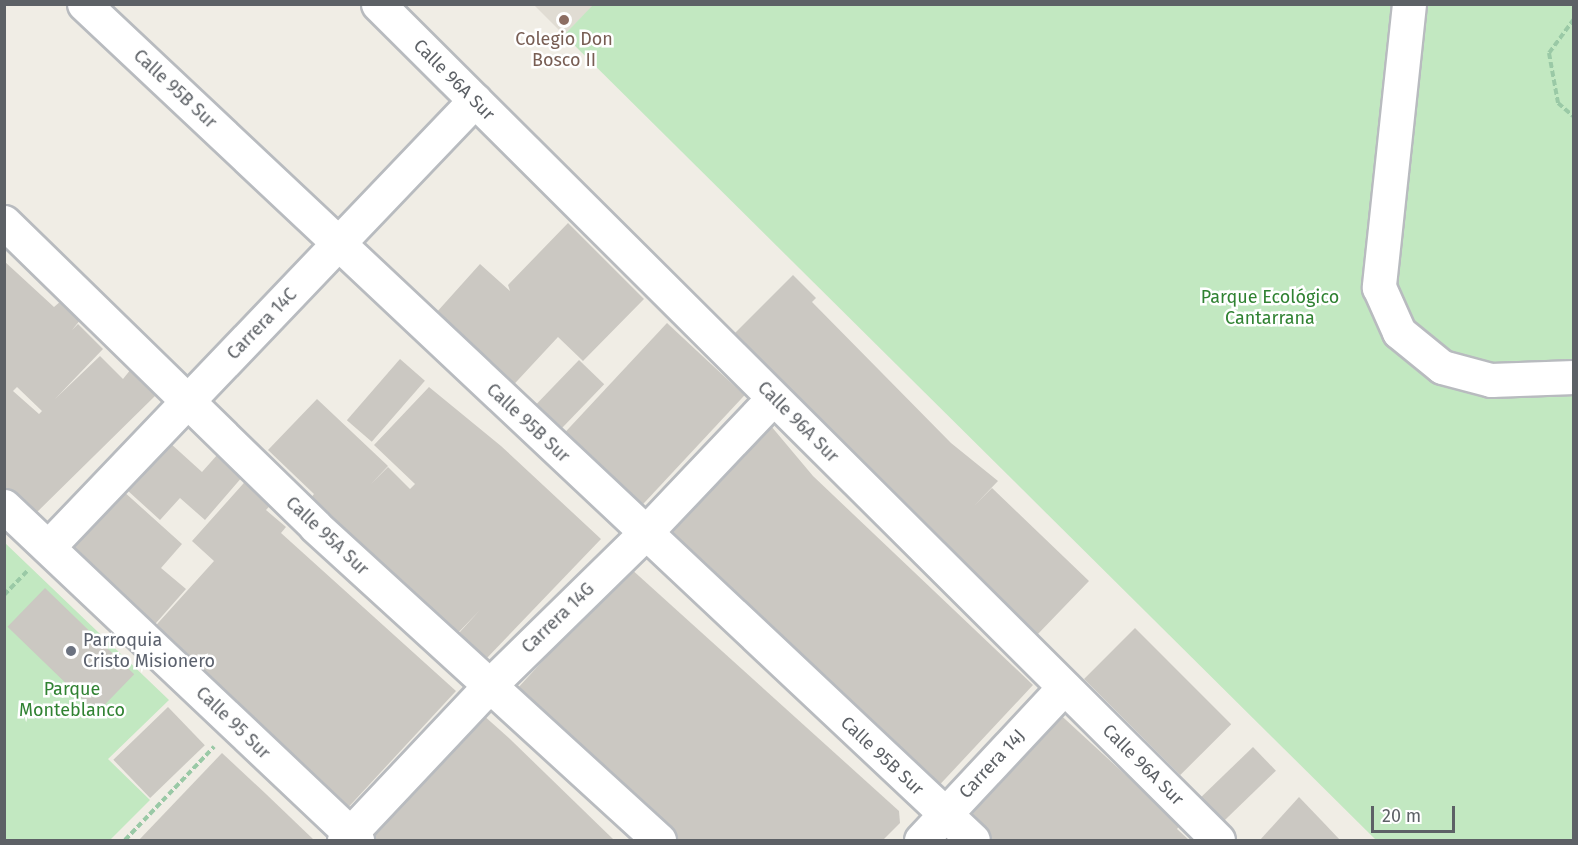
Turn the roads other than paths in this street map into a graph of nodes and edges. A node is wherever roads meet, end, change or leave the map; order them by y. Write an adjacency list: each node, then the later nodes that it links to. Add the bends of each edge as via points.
1 (84, 4): 6 (street, Calle 95B Sur)
2 (378, 4): 4 (street, Calle 96A Sur)
3 (1409, 4): 7 (street, via 1379,287 1399,332 1442,367 1491,380)
4 (475, 100): 6 (street, Carrera 14C); 8 (street, Calle 96A Sur)
5 (4, 222): 9 (street, Calle 95A Sur)
6 (338, 243): 9 (street, Carrera 14C); 11 (street, Calle 95B Sur)
7 (1574, 377)
8 (773, 398): 11 (street, Carrera 14G); 14 (street, Calle 96A Sur)
9 (188, 401): 12 (street, Carrera 14C); 13 (street, Calle 95A Sur, via 315,526)
10 (4, 506): 12 (street, Calle 95 Sur)
11 (645, 533): 13 (street, Carrera 14G); 15 (street, Calle 95B Sur)
12 (48, 547): 16 (street, Calle 95 Sur)
13 (491, 684): 16 (street, Carrera 14G); 17 (street, Calle 95A Sur)
14 (1064, 687): 15 (street, Carrera 14J); 20 (street, Calle 96A Sur)
15 (945, 814): 18 (street, Carrera 14J); 19 (street, Calle 95B Sur)
16 (350, 838)
17 (659, 840)
18 (921, 840)
19 (972, 840)
20 (1218, 840)

